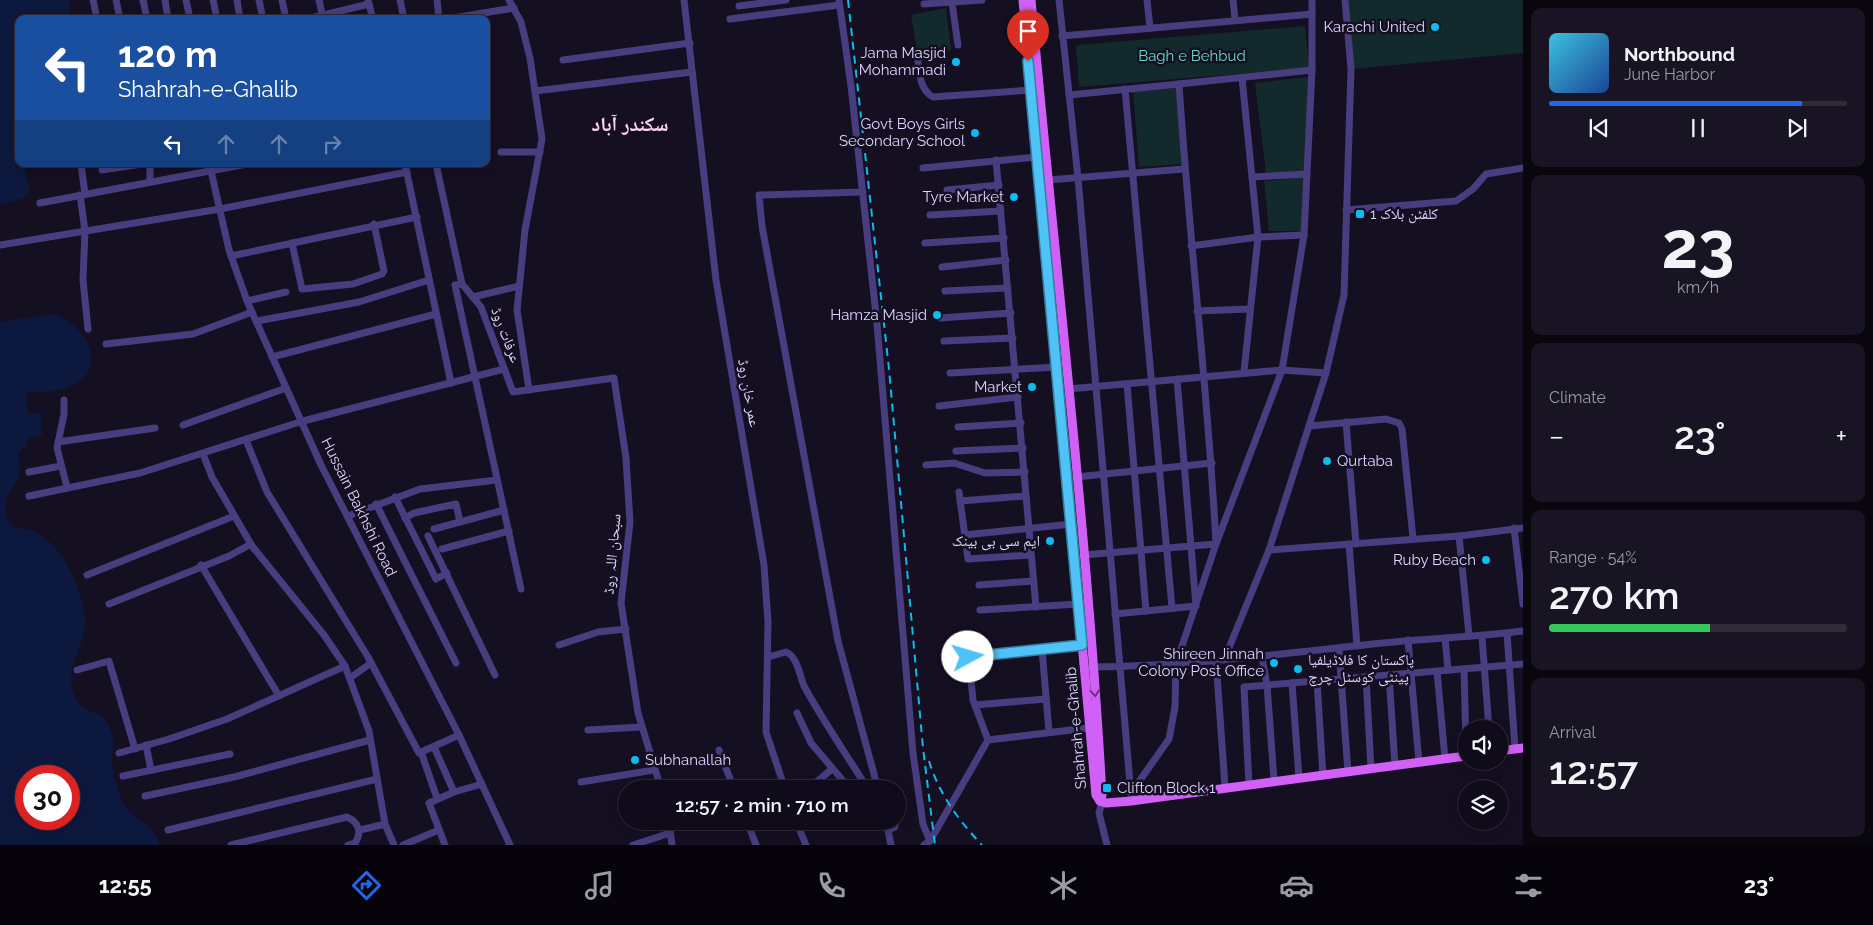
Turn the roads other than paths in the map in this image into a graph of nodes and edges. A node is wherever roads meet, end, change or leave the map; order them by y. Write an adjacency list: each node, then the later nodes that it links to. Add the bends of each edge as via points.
1 (93, 0): 31 (street)
2 (116, 0): 32 (street)
3 (143, 0): 33 (street)
4 (165, 0): 34 (street)
5 (186, 0): 35 (street)
6 (213, 0): 36 (street)
7 (237, 0): 37 (street)
8 (259, 0): 38 (street)
9 (282, 0): 39 (street)
10 (319, 0): 40 (street)
11 (400, 0): 43 (street)
12 (436, 0): 44 (street)
13 (509, 0): 29 (street)
14 (684, 0): 50 (street, عمر خان روڈ)
15 (786, 0): 28 (street)
16 (982, 0): 25 (street)
17 (1022, 0): 59 (main road, Shahrah-e-Ghalib)
18 (1031, 0): 82 (main road, Shahrah-e-Ghalib)
19 (1059, 0): 49 (street)
20 (1147, 0): 48 (street)
21 (1233, 0): 47 (street)
22 (1312, 0): 30 (street)
23 (1345, 0): 90 (street, via 1351,70)
24 (369, 2): 41 (street); 42 (street)
25 (952, 2): 27 (street); 51 (street)
26 (839, 3): 46 (street); 86 (street)
27 (924, 4)
28 (739, 6)
29 (514, 8): 45 (street); 60 (street, via 521,22)
30 (1312, 14): 47 (street); 54 (street)
31 (96, 15)
32 (119, 15)
33 (146, 15)
34 (167, 15)
35 (189, 15)
36 (216, 15)
37 (239, 15)
38 (262, 15)
39 (285, 15)
40 (322, 15)
41 (328, 15)
42 (372, 15)
43 (403, 15)
44 (438, 15)
45 (471, 15)
46 (730, 19)
47 (1235, 20): 48 (street)
48 (1150, 28): 49 (street)
49 (1062, 36): 61 (street)
50 (690, 44): 52 (street); 55 (street, عمر خان روڈ)
51 (958, 45)
52 (564, 60)
53 (918, 62): 59 (street, via 922,86 933,97)
54 (1312, 70): 56 (street); 79 (street)
55 (692, 72): 60 (street); 232 (street, عمر خان روڈ, via 716,280 764,565)
56 (1242, 78): 57 (street); 80 (street)
57 (1178, 84): 58 (street); 74 (street)
58 (1125, 89): 61 (street); 78 (street)
59 (1031, 90): 64 (main road, Shahrah-e-Ghalib)
60 (535, 91): 63 (street, via 542,139)
61 (1069, 95): 81 (street)
62 (501, 152): 63 (street)
63 (540, 152): 108 (street, via 525,230)
64 (1037, 157): 65 (street); 126 (main road, Shahrah-e-Ghalib)
65 (996, 160): 72 (street); 84 (street)
66 (81, 167): 87 (street)
67 (122, 167): 75 (street)
68 (150, 167): 83 (street)
69 (232, 167): 76 (street)
70 (406, 167): 77 (street)
71 (437, 167): 107 (street, عرفات روڈ)
72 (923, 168)
73 (1523, 168): 90 (street, via 1486,174 1456,201)
74 (1184, 169): 78 (street); 102 (street)
75 (102, 170)
76 (211, 171): 83 (street); 89 (street, Hussain Bakhshi Road)
77 (407, 172): 89 (street); 93 (street)
78 (1132, 174): 81 (street); 137 (street)
79 (1307, 174): 80 (street); 96 (street)
80 (1252, 177): 97 (street)
81 (1078, 178): 82 (street); 140 (street)
82 (1048, 180): 142 (main road, Shahrah-e-Ghalib)
83 (150, 181): 87 (street)
84 (999, 185): 85 (street); 91 (street)
85 (947, 190)
86 (863, 192): 297 (street, via 759,195 838,641); 317 (street, via 912,753)
87 (83, 195): 88 (street); 95 (street)
88 (40, 203)
89 (220, 209): 95 (street); 103 (street, Hussain Bakhshi Road)
90 (1346, 210): 132 (street, via 1344,296)
91 (1001, 211): 92 (street); 98 (street)
92 (930, 215)
93 (417, 217): 94 (street); 106 (street)
94 (374, 224): 99 (street); 99 (street, via 384,271 353,284 304,290)
95 (85, 231): 101 (street); 121 (street, via 83,280)
96 (1304, 235): 97 (street); 129 (street)
97 (1258, 237): 102 (street); 114 (street)
98 (1004, 238): 100 (street); 104 (street)
99 (292, 243): 103 (street)
100 (925, 243)
101 (0, 245)
102 (1191, 246): 115 (street)
103 (231, 256): 113 (street, Hussain Bakhshi Road)
104 (1006, 260): 105 (street); 109 (street)
105 (942, 267)
106 (429, 280): 118 (street); 120 (street, via 359,302)
107 (462, 284): 112 (street, عرفات روڈ); 133 (street, via 455,285)
108 (519, 286): 112 (street); 143 (street, via 517,310)
109 (1008, 288): 110 (street); 117 (street)
110 (945, 291)
111 (286, 292): 113 (street)
112 (473, 297): 127 (street, عرفات روڈ, via 481,307)
113 (247, 301): 116 (street, Hussain Bakhshi Road)
114 (1250, 309): 115 (street); 130 (street)
115 (1197, 311): 134 (street)
116 (252, 312): 120 (street, Hussain Bakhshi Road); 124 (street, via 185,335)
117 (1011, 313): 119 (street); 122 (street)
118 (436, 314): 125 (street); 138 (street)
119 (940, 318)
120 (257, 321): 125 (street, Hussain Bakhshi Road)
121 (88, 329)
122 (1013, 338): 123 (street); 128 (street)
123 (944, 342)
124 (106, 344)
125 (272, 358): 141 (street, Hussain Bakhshi Road)
126 (1057, 366): 128 (street); 182 (main road, Shahrah-e-Ghalib)
127 (504, 369): 133 (street); 143 (street, عرفات روڈ, via 513,392)
128 (1016, 369): 131 (street); 144 (street)
129 (1282, 370): 130 (street); 132 (street); 193 (street)
130 (1244, 372): 134 (street)
131 (950, 373)
132 (1326, 373): 151 (street)
133 (475, 377): 138 (street); 169 (street)
134 (1204, 377): 136 (street); 159 (street)
135 (614, 378): 143 (street, عرفات روڈ); 218 (street, سبحان اللہ روڈ, via 626,458 630,522 621,603)
136 (1177, 379): 137 (street); 162 (street)
137 (1152, 382): 139 (street); 163 (street)
138 (451, 383): 147 (street)
139 (1127, 384): 140 (street); 164 (street)
140 (1095, 386): 142 (street); 167 (street)
141 (286, 388): 147 (street, Hussain Bakhshi Road); 150 (street)
142 (1068, 389): 168 (main road, Shahrah-e-Ghalib)
143 (528, 390)
144 (1018, 397): 146 (street); 149 (street)
145 (64, 400): 155 (street)
146 (939, 406)
147 (303, 421): 154 (street); 179 (street, Hussain Bakhshi Road, via 321,466)
148 (1346, 422): 151 (street); 191 (street, via 1393,420 1402,429); 194 (street)
149 (1021, 423): 152 (street); 156 (street)
150 (183, 425)
151 (1309, 426): 199 (street)
152 (958, 427)
153 (155, 428): 155 (street)
154 (246, 440): 158 (street); 235 (street, via 267,492)
155 (58, 442): 161 (street)
156 (1023, 448): 157 (street); 166 (street)
157 (956, 451)
158 (203, 454): 170 (street, via 140,473); 178 (street)
159 (1212, 463): 162 (street); 193 (street)
160 (926, 465): 166 (street, via 954,463 985,473)
161 (61, 466): 165 (street); 170 (street)
162 (1184, 466): 163 (street); 195 (street)
163 (1160, 469): 164 (street); 197 (street)
164 (1133, 471): 167 (street); 198 (street)
165 (29, 472)
166 (1024, 472): 173 (street)
167 (1104, 474): 168 (street); 200 (street)
168 (1076, 478): 202 (main road, Shahrah-e-Ghalib)
169 (498, 480): 174 (street, via 420,488); 177 (street)
170 (67, 488): 172 (street)
171 (959, 492): 175 (street)
172 (29, 496)
173 (1026, 496): 175 (street); 183 (street)
174 (395, 497): 176 (street); 180 (street)
175 (960, 501): 188 (street)
176 (376, 504): 179 (street); 236 (street)
177 (504, 510): 181 (street); 187 (street)
178 (234, 516): 192 (street); 205 (street)
179 (348, 516): 267 (street, Hussain Bakhshi Road)
180 (405, 518): 181 (street, via 456,504); 204 (street, via 436,579)
181 (460, 522): 186 (street)
182 (1072, 524): 183 (street); 210 (main road, Shahrah-e-Ghalib)
183 (1028, 528): 188 (street); 201 (street)
184 (1514, 528): 185 (street); 190 (street); 211 (street)
185 (1523, 528)
186 (434, 530)
187 (509, 531): 196 (street); 208 (street)
188 (964, 534): 201 (street, via 970,560)
189 (428, 536): 204 (street)
190 (1458, 536): 191 (street); 221 (street)
191 (1413, 538): 194 (street)
192 (251, 544): 203 (street, via 229,556); 240 (street)
193 (1216, 544): 195 (street); 212 (street)
194 (1352, 544): 199 (street); 228 (street)
195 (1191, 546): 197 (street); 212 (street)
196 (442, 548)
197 (1166, 548): 198 (street); 214 (street)
198 (1141, 550): 200 (street); 216 (street)
199 (1269, 550): 234 (street)
200 (1111, 552): 202 (street); 217 (street)
201 (1031, 555): 206 (street)
202 (1083, 555): 241 (main road, Shahrah-e-Ghalib)
203 (201, 565): 209 (street); 257 (street)
204 (447, 573): 249 (street)
205 (87, 575)
206 (1033, 581): 207 (street); 213 (street)
207 (979, 585)
208 (521, 589)
209 (109, 604)
210 (1078, 604): 213 (street); 227 (main road, Shahrah-e-Ghalib)
211 (1523, 604)
212 (1196, 606): 214 (street); 237 (street)
213 (1036, 607): 215 (street)
214 (1172, 608): 216 (street)
215 (980, 610)
216 (1146, 611): 217 (street)
217 (1116, 614): 242 (street)
218 (626, 630): 226 (street, via 592,634); 263 (street, سبحان اللہ روڈ)
219 (1523, 631): 220 (street)
220 (1507, 633): 222 (street); 239 (street)
221 (1469, 636): 222 (street); 223 (street)
222 (1482, 637): 243 (street)
223 (1445, 638): 224 (street); 246 (street)
224 (1408, 640): 228 (street); 248 (street)
225 (967, 641): 233 (street)
226 (559, 645)
227 (1082, 645): 229 (street); 264 (main road, Shahrah-e-Ghalib)
228 (1357, 646): 230 (street)
229 (1042, 649): 233 (street); 258 (street)
230 (1339, 649): 231 (street); 253 (street)
231 (1262, 656): 234 (street); 256 (street)
232 (768, 657): 293 (street, عمر خان روڈ, via 766,732); 296 (street, via 786,652 792,656 809,693)
233 (968, 657): 259 (street)
234 (1220, 660): 237 (street); 302 (street)
235 (371, 663): 252 (street); 275 (street)
236 (456, 663)
237 (1176, 664): 242 (street); 305 (street, via 1175,707 1169,739)
238 (1523, 664): 239 (street)
239 (1509, 665): 243 (street); 273 (street)
240 (345, 666): 252 (street); 257 (street)
241 (1092, 667): 242 (street); 307 (main road, Shahrah-e-Ghalib, one-way to 307)
242 (1119, 667): 305 (street)
243 (1484, 667): 244 (street); 262 (street)
244 (1464, 669): 246 (street); 261 (street)
245 (77, 670): 272 (street, via 109,661)
246 (1448, 670): 247 (street)
247 (1437, 671): 248 (street); 279 (street)
248 (1412, 673): 250 (street); 280 (street)
249 (495, 675)
250 (1389, 675): 251 (street); 281 (street)
251 (1366, 677): 253 (street); 283 (street)
252 (350, 678): 268 (street)
253 (1342, 679): 254 (street); 286 (street)
254 (1316, 681): 255 (street); 288 (street)
255 (1292, 683): 256 (street); 289 (street)
256 (1267, 685): 298 (street); 301 (street, via 1244,687)
257 (279, 696): 270 (street, via 227,719)
258 (1046, 699): 259 (street); 266 (street)
259 (975, 705): 269 (street)
260 (797, 713): 282 (street, via 811,743)
261 (1464, 720)
262 (1488, 720)
263 (641, 727): 265 (street); 285 (street, سبحان اللہ روڈ)
264 (1088, 728): 266 (street); 307 (main road, Shahrah-e-Ghalib, via 1096,796)
265 (588, 730)
266 (1049, 732): 269 (street)
267 (459, 735): 271 (street); 300 (street, Hussain Bakhshi Road)
268 (370, 740): 290 (street); 304 (street, via 234,777)
269 (988, 740): 317 (street)
270 (146, 746): 272 (street); 284 (street)
271 (434, 746): 275 (street); 303 (street)
272 (134, 748): 276 (street)
273 (1519, 748)
274 (719, 750): 292 (street)
275 (421, 752): 306 (street)
276 (119, 753)
277 (230, 754): 284 (street)
278 (1458, 757): 279 (main road)
279 (1445, 759): 280 (main road)
280 (1419, 762): 281 (main road)
281 (1395, 766): 283 (main road)
282 (832, 769): 294 (street); 295 (street)
283 (1371, 769): 286 (main road)
284 (151, 770): 287 (street)
285 (654, 770): 291 (street, سبحان اللہ روڈ); 299 (street)
286 (1348, 773): 288 (main road)
287 (123, 776)
288 (1323, 776): 289 (main road)
289 (1299, 778): 298 (main road)
290 (377, 779): 308 (street); 309 (street)
291 (658, 780)
292 (731, 780)
293 (782, 780)
294 (819, 780)
295 (842, 780)
296 (862, 780)
297 (876, 780)
298 (1274, 780): 301 (main road)
299 (581, 782)
300 (482, 784): 303 (street); 323 (street, Hussain Bakhshi Road)
301 (1249, 785): 302 (main road)
302 (1225, 787): 305 (main road)
303 (454, 792): 306 (street)
304 (145, 796)
305 (1131, 797): 307 (main road)
306 (437, 798): 311 (street, via 428,805)
307 (1101, 802): 329 (street, via 1099,813)
308 (385, 824): 310 (street); 320 (street)
309 (168, 830)
310 (360, 830): 318 (street, via 356,822 347,817); 319 (street, via 355,843)
311 (439, 830): 321 (street); 322 (street)
312 (670, 830): 316 (street)
313 (750, 830): 326 (street)
314 (800, 830): 327 (street)
315 (888, 830): 328 (street)
316 (670, 833): 324 (street); 325 (street)
317 (927, 843)
318 (231, 845)
319 (348, 845)
320 (394, 845)
321 (403, 845)
322 (445, 845)
323 (510, 845)
324 (633, 845)
325 (672, 845)
326 (756, 845)
327 (806, 845)
328 (891, 845)
329 (1107, 845)

